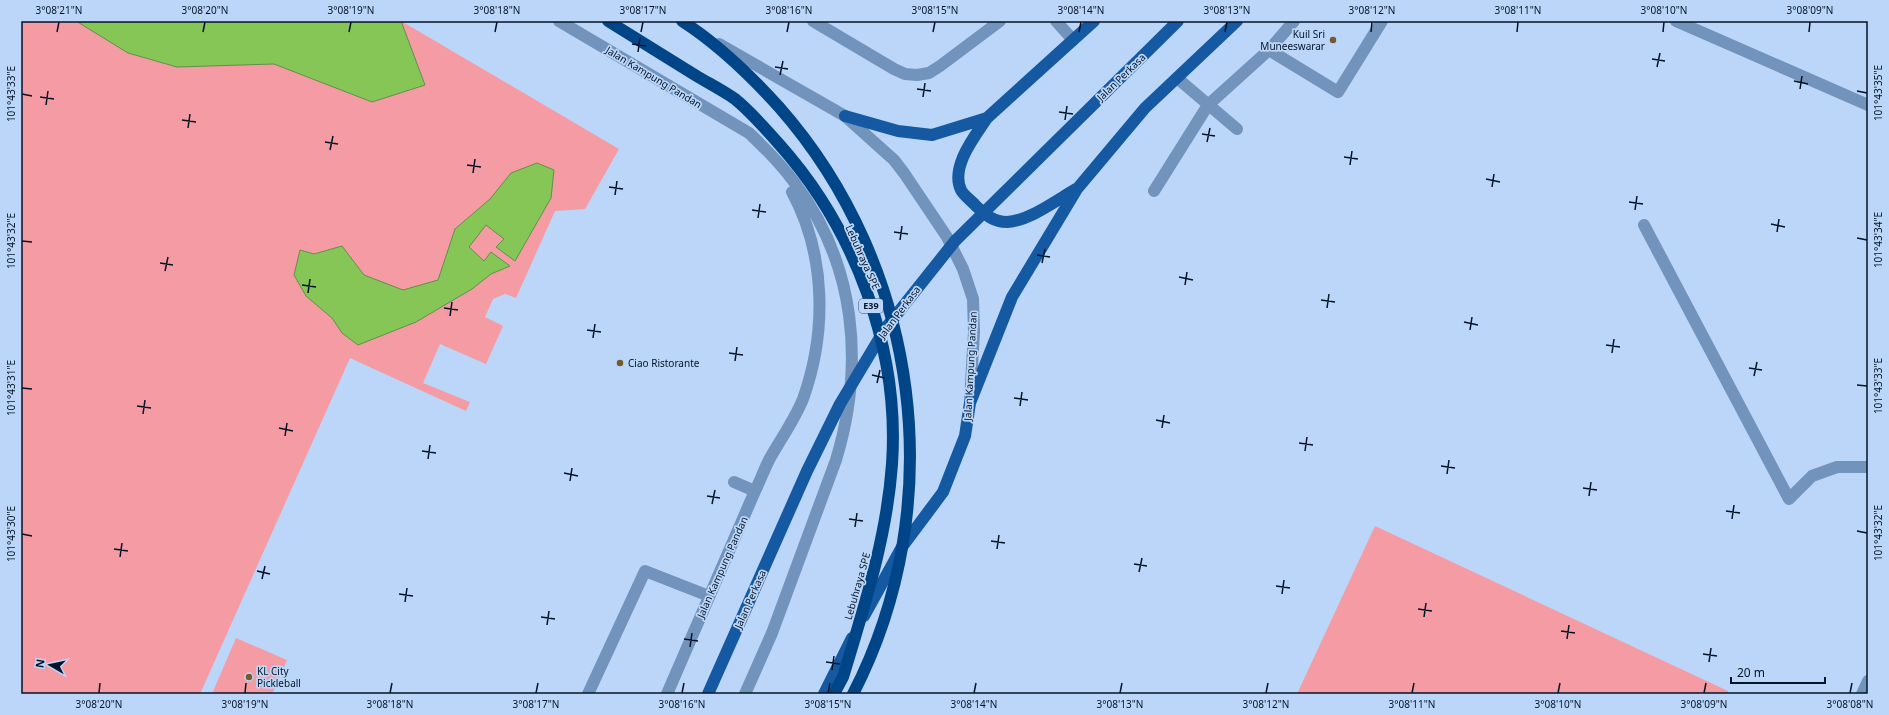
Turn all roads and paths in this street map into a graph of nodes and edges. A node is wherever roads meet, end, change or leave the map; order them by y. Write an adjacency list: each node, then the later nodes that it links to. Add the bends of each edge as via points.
1 (559, 21): 22 (street, Jalan Kampung Pandan)
2 (608, 21): 37 (highway, Lebuhraya SPE / E39, bridge, via 735,99 762,124 809,180 829,210 866,290 879,332 887,374 892,418 892,462 888,506 880,549 843,677)
3 (679, 21): 19 (street, Jalan Kampung Pandan)
4 (682, 21): 38 (highway, Lebuhraya SPE / E39, bridge, via 728,56 764,90 826,167 871,255 900,348 910,444 909,492 904,539 894,586 880,632)
5 (813, 21): 6 (street, via 894,69 905,74 917,75 929,73 940,66)
6 (1000, 21)
7 (1056, 21): 14 (street)
8 (1094, 21): 14 (main road)
9 (1178, 21): 34 (main road, Jalan Perkasa, bridge, via 955,241 885,329 840,404 807,470)
10 (1236, 21): 16 (main road)
11 (1294, 21): 15 (street)
12 (1382, 21): 15 (street, via 1338,92)
13 (1676, 21): 18 (street)
14 (1072, 40): 20 (main road)
15 (1269, 50): 17 (street)
16 (1177, 78): 17 (street); 23 (main road, via 1145,108)
17 (1208, 105): 21 (street); 24 (street)
18 (1868, 105)
19 (845, 116): 20 (main road, via 898,131 932,136); 26 (street, Jalan Kampung Pandan, via 894,160 947,237 963,269 973,299)
20 (987, 118): 23 (main road, via 966,149 958,179 962,191 990,219 1008,222 1027,217)
21 (1237, 129)
22 (749, 133): 29 (street, Jalan Kampung Pandan, via 784,176 799,205 818,267 820,300 812,366 802,399 788,431); 35 (street, Jalan Kampung Pandan, via 795,182 828,241 848,305 853,373 850,406 836,460 772,633)
23 (1077, 189): 26 (main road, via 1012,296)
24 (1154, 191)
25 (1644, 224): 27 (street, via 1789,499 1812,476 1837,467)
26 (970, 403): 36 (main road, Jalan Kampung Pandan, via 965,436 943,492 902,547)
27 (1868, 467)
28 (734, 482): 29 (street)
29 (755, 491): 30 (street, Jalan Kampung Pandan)
30 (709, 596): 32 (street, via 645,571); 33 (street, Jalan Kampung Pandan)
31 (1868, 681): 39 (street)
32 (588, 694)
33 (667, 694)
34 (708, 694)
35 (744, 694)
36 (824, 694)
37 (834, 694)
38 (853, 694)
39 (1862, 694)

